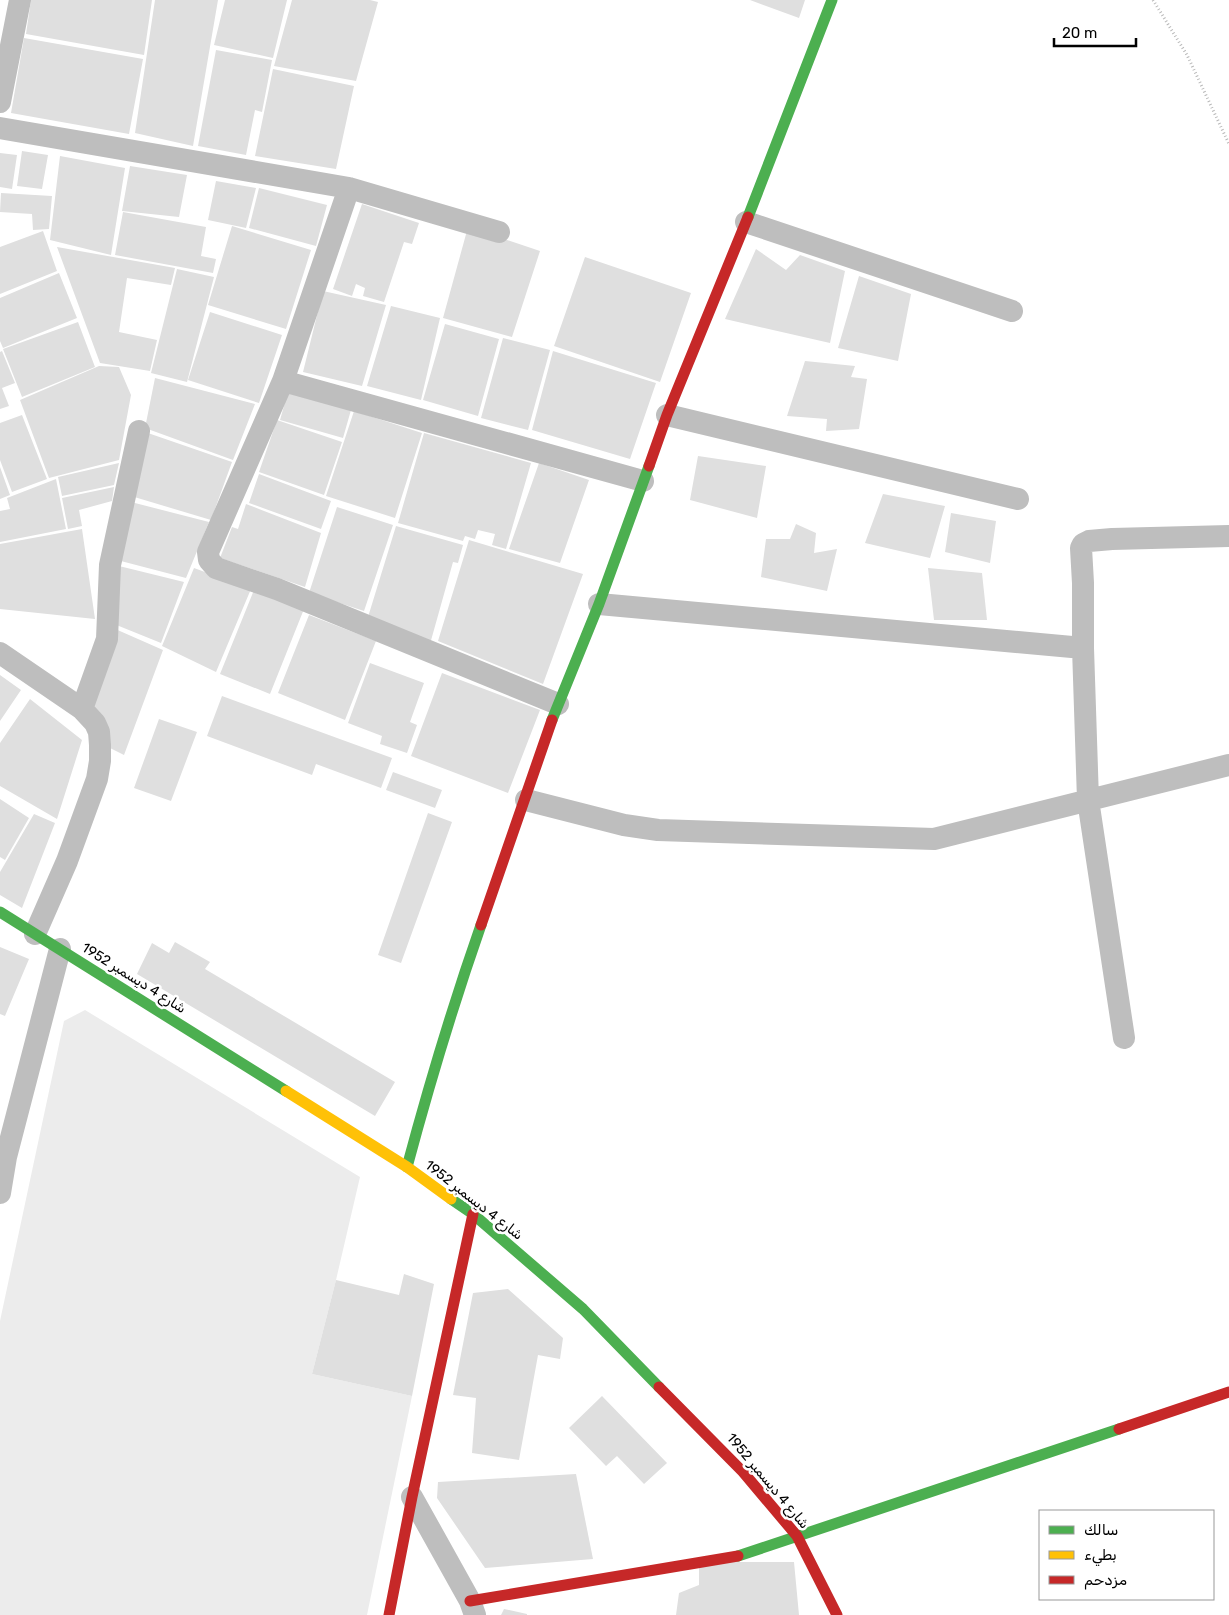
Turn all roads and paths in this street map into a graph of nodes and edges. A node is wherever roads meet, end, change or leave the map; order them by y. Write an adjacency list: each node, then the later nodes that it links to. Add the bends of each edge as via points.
1 (20, 0): 4 (street)
2 (832, 0): 8 (street)
3 (1153, 0): 6 (path, via 1187,55)
4 (0, 102)
5 (0, 128): 7 (street)
6 (1229, 144)
7 (349, 188): 9 (street); 11 (street)
8 (746, 222): 10 (street); 12 (street)
9 (499, 232)
10 (1012, 311)
11 (283, 381): 14 (street); 20 (street, via 208,552 210,563 223,571 277,589)
12 (667, 415): 14 (street); 15 (street)
13 (139, 430): 21 (street, via 110,565 107,639)
14 (643, 482): 17 (street)
15 (1018, 499)
16 (1229, 536): 18 (street, via 1086,542 1080,554)
17 (599, 604): 18 (street); 20 (street)
18 (1083, 648): 24 (street)
19 (0, 653): 21 (street)
20 (558, 704): 23 (street)
21 (82, 709): 26 (street, via 99,732 97,780 67,861)
22 (1229, 764): 24 (street)
23 (526, 800): 24 (street, via 624,825 658,830 934,839); 30 (street, via 458,989)
24 (1088, 800): 28 (street)
25 (0, 912): 26 (street, شارع 4 ديسمبر 1952)
26 (34, 934): 27 (street, شارع 4 ديسمبر 1952)
27 (60, 949): 29 (street); 30 (street, شارع 4 ديسمبر 1952)
28 (1124, 1038)
29 (3, 1156): 31 (street)
30 (407, 1167): 32 (street, شارع 4 ديسمبر 1952)
31 (0, 1193)
32 (473, 1214): 34 (street); 35 (street, شارع 4 ديسمبر 1952, via 583,1309 712,1440)
33 (1229, 1392): 35 (street)
34 (412, 1497): 36 (street); 37 (street)
35 (797, 1536): 36 (street, via 735,1556); 38 (street, شارع 4 ديسمبر 1952)
36 (473, 1608)
37 (389, 1615)
38 (837, 1615)

